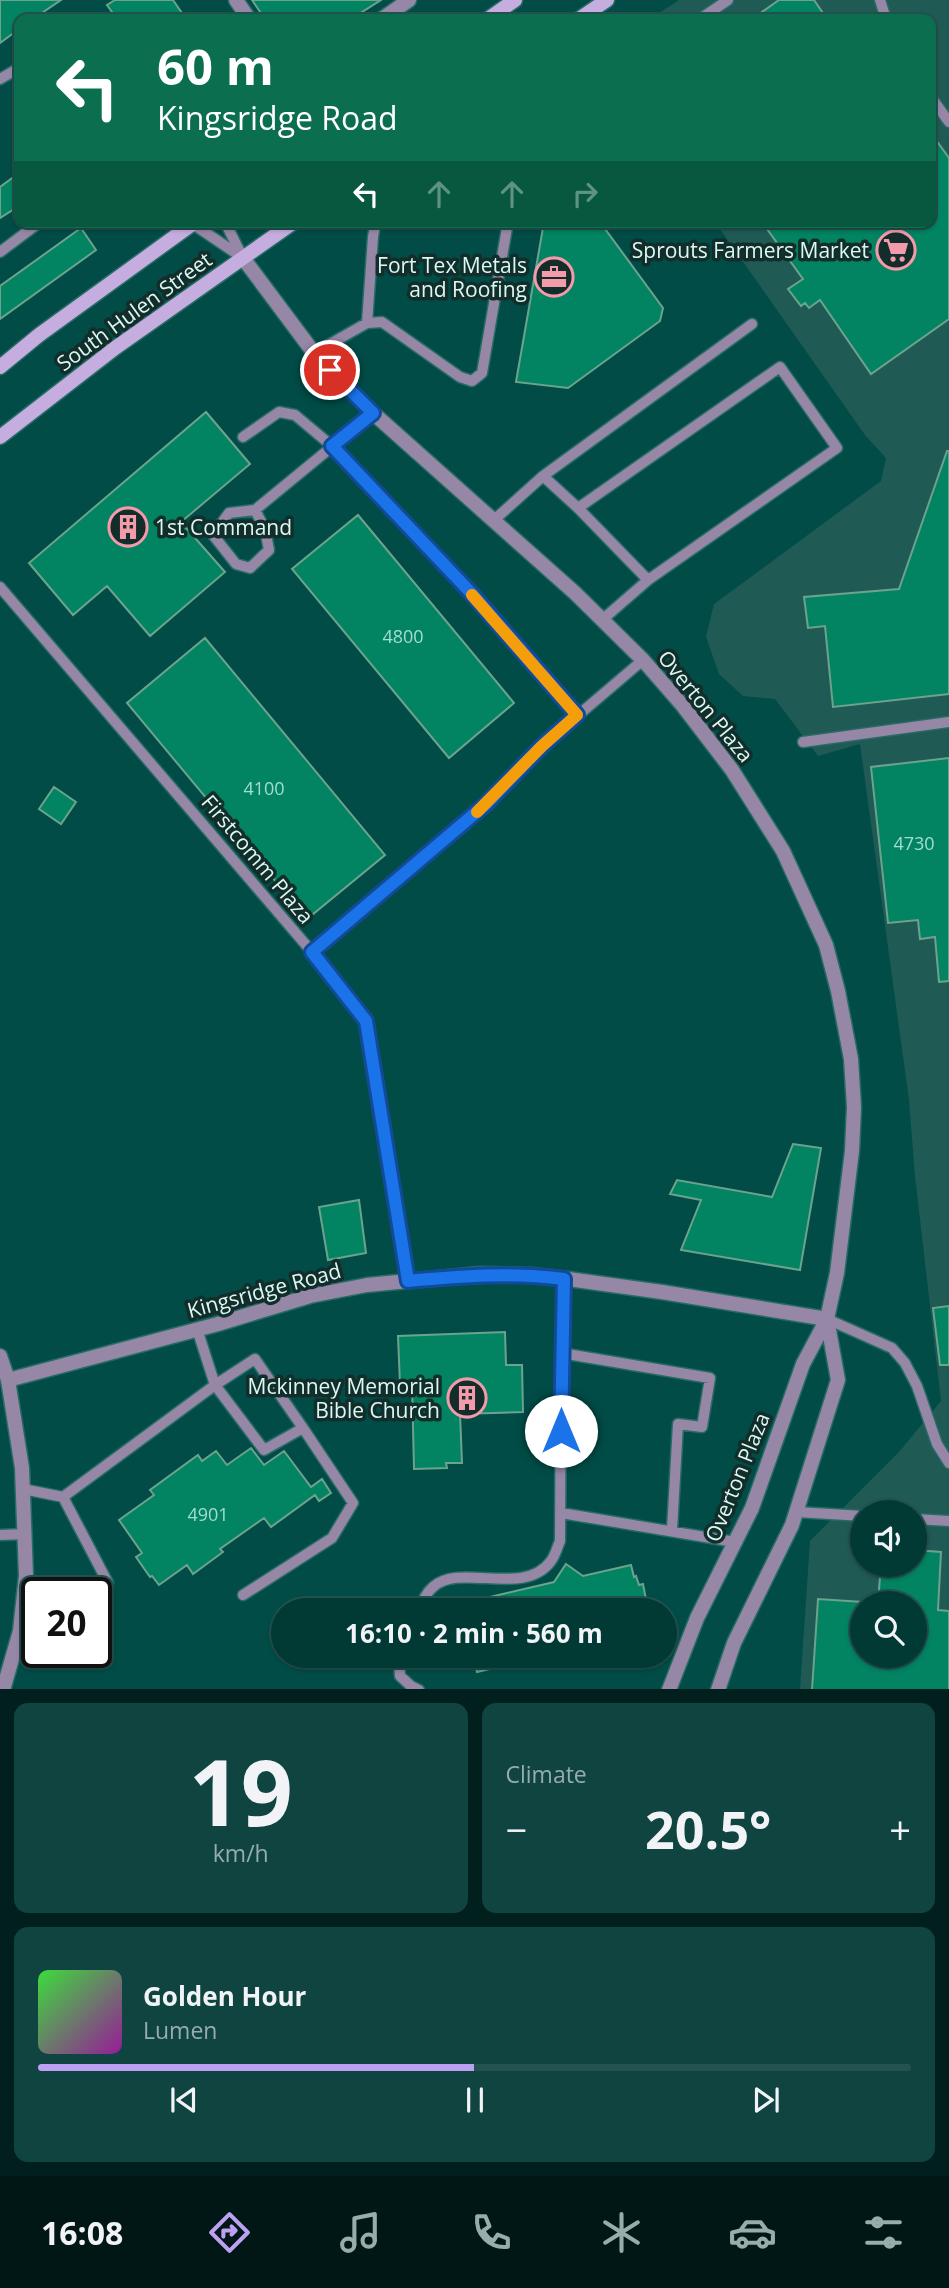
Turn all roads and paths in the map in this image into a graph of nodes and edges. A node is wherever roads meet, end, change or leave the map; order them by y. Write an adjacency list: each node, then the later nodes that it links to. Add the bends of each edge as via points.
1 (409, 0): 5 (street)
2 (515, 0): 6 (main road)
3 (607, 0): 7 (main road)
4 (727, 0): 8 (lane)
5 (389, 14)
6 (495, 14)
7 (586, 14)
8 (707, 14)
9 (936, 104): 10 (lane)
10 (949, 122)
11 (32, 228): 18 (lane)
12 (185, 228): 23 (main road, South Hulen Street)
13 (199, 228): 19 (lane)
14 (228, 228): 19 (lane)
15 (286, 228): 19 (main road, South Hulen Street)
16 (374, 228): 20 (lane)
17 (507, 228): 20 (lane, via 482,373 472,381 382,322)
18 (0, 252)
19 (243, 258): 22 (street, Overton Plaza); 25 (main road, South Hulen Street)
20 (367, 323): 22 (lane)
21 (752, 324): 28 (lane)
22 (314, 353): 24 (street, Overton Plaza)
23 (0, 367)
24 (373, 413): 27 (lane); 31 (street, Overton Plaza)
25 (0, 437)
26 (243, 438): 27 (lane, via 279,412 295,415)
27 (332, 446): 30 (lane); 36 (lane, via 472,594)
28 (543, 476): 29 (lane); 31 (lane)
29 (578, 508): 32 (lane); 32 (lane, via 780,367 837,448)
30 (255, 510): 30 (lane, via 229,513 213,535 236,564 250,568 269,550)
31 (493, 521): 34 (street, Overton Plaza)
32 (648, 580): 34 (lane)
33 (0, 587): 39 (lane, Firstcomm Plaza)
34 (602, 620): 35 (street, Overton Plaza)
35 (643, 660): 36 (lane); 42 (street, Overton Plaza, via 732,770 783,851 827,945 851,1059 854,1107 837,1273)
36 (577, 715): 39 (lane, via 486,804)
37 (949, 722): 38 (lane)
38 (803, 742)
39 (312, 952): 41 (lane, Firstcomm Plaza, via 366,1021)
40 (564, 1279): 41 (street, Kingsridge Road, via 480,1274); 42 (street, Kingsridge Road); 44 (lane)
41 (408, 1281): 43 (street, Kingsridge Road, via 310,1296)
42 (827, 1319): 49 (lane, via 892,1348 905,1363); 52 (street, Overton Plaza, via 838,1380); 60 (street, Overton Plaza, via 803,1364 752,1508)
43 (197, 1329): 46 (street, Kingsridge Road); 47 (lane)
44 (561, 1353): 53 (lane); 57 (lane, via 710,1378 702,1427 678,1423)
45 (0, 1356): 46 (street)
46 (8, 1380): 50 (street)
47 (215, 1385): 48 (lane, via 264,1450); 48 (lane, via 255,1359); 51 (lane)
48 (303, 1428): 62 (lane, via 354,1503 332,1538)
49 (949, 1463)
50 (23, 1489): 51 (lane); 58 (street)
51 (62, 1497): 61 (lane)
52 (797, 1511): 54 (lane); 68 (street, Overton Plaza, via 734,1643)
53 (561, 1513): 57 (lane); 63 (lane, via 560,1541 551,1562 536,1573 519,1578 450,1578 434,1586)
54 (850, 1515)
55 (927, 1520): 56 (lane)
56 (949, 1521)
57 (672, 1530): 60 (lane)
58 (24, 1534): 59 (lane); 65 (street, via 26,1576 20,1631)
59 (0, 1535)
60 (735, 1542): 67 (street, Overton Plaza, via 697,1618)
61 (104, 1577)
62 (243, 1595)
63 (425, 1598)
64 (399, 1668): 66 (lane, via 400,1676)
65 (3, 1689)
66 (419, 1689)
67 (669, 1689)
68 (718, 1689)

